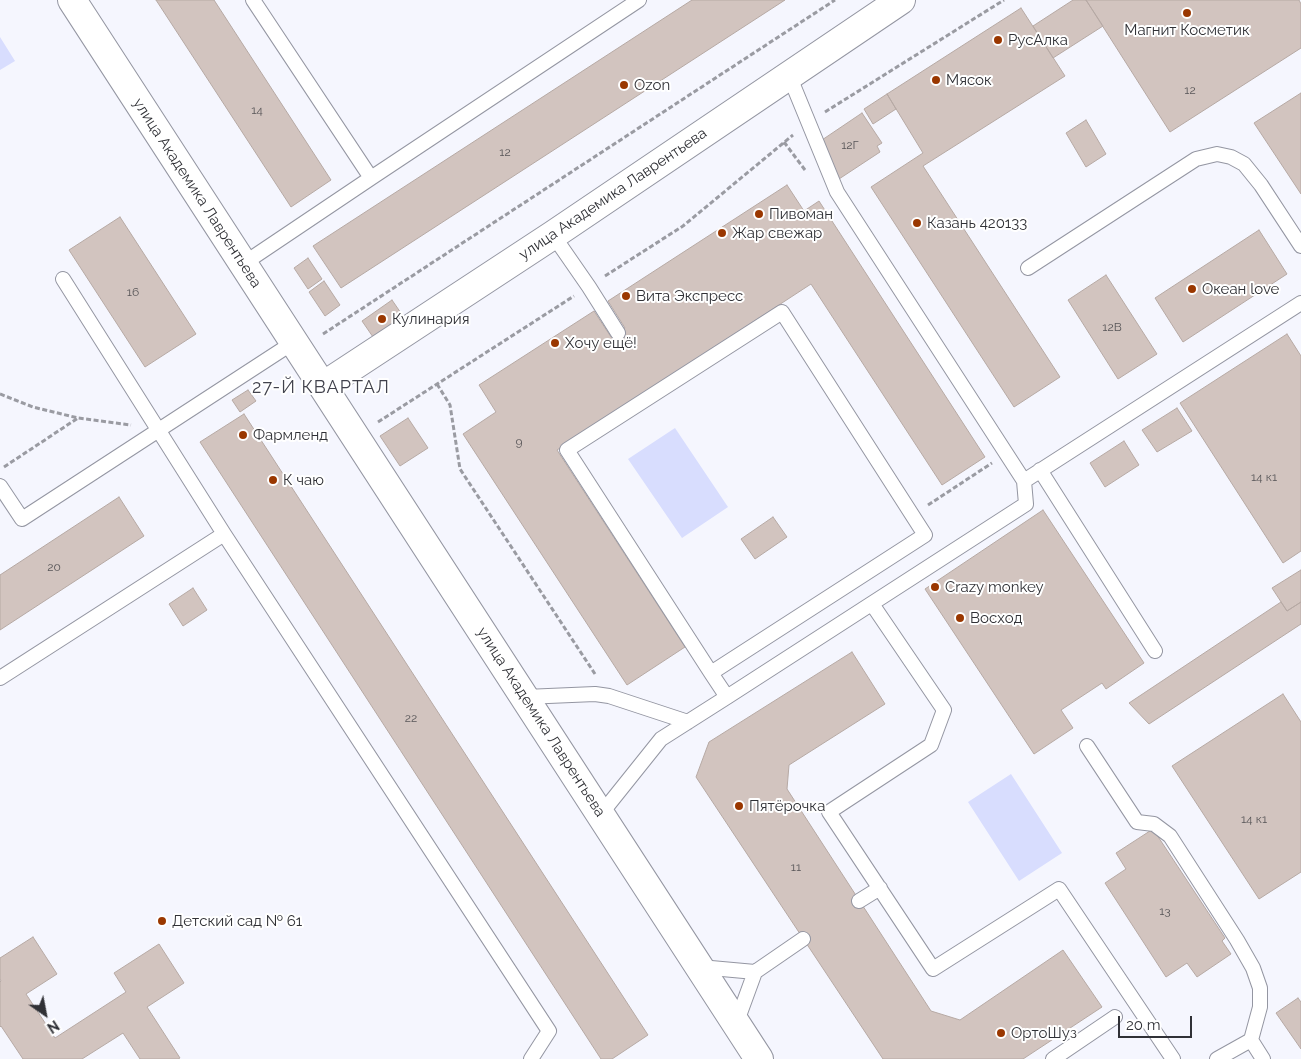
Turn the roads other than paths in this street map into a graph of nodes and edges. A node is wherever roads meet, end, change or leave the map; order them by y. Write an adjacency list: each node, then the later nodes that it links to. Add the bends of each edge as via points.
1 (72, 0): 9 (street, улица Академика Лаврентьева)
2 (253, 0): 6 (lane)
3 (640, 0): 6 (lane)
4 (901, 0): 5 (street, улица Академика Лаврентьева)
5 (789, 75): 7 (street, улица Академика Лаврентьева); 18 (lane, via 837,192)
6 (371, 178): 9 (lane)
7 (553, 235): 13 (lane); 15 (street, улица Академика Лаврентьева)
8 (1301, 246): 10 (lane, via 1244,164 1217,154 1196,159)
9 (243, 264): 14 (street, улица Академика Лаврентьева)
10 (1028, 268)
11 (63, 279): 16 (lane)
12 (1301, 303): 17 (lane)
13 (618, 333)
14 (294, 342): 15 (street, улица Академика Лаврентьева); 16 (lane)
15 (323, 386): 25 (street, улица Академика Лаврентьева)
16 (158, 429): 19 (lane, via 22,519); 20 (lane)
17 (1040, 470): 18 (lane); 22 (lane)
18 (1024, 481): 21 (lane, via 1026,504)
19 (0, 486)
20 (224, 534): 24 (lane); 39 (lane, via 549,1031)
21 (872, 604): 26 (lane); 30 (lane, via 944,710 931,746 829,812)
22 (1155, 651)
23 (711, 673): 23 (lane, via 925,535 782,312 656,389 567,450); 26 (lane)
24 (0, 678)
25 (524, 697): 27 (lane, via 609,696); 29 (street, улица Академика Лаврентьева)
26 (727, 698): 27 (lane)
27 (688, 722): 29 (lane, via 661,739)
28 (1087, 746): 37 (lane, via 1137,822 1154,824 1170,836 1253,968 1260,988 1260,1007)
29 (601, 814): 33 (street, улица Академика Лаврентьева)
30 (880, 888): 31 (lane); 41 (lane, via 933,970 1060,889)
31 (859, 901)
32 (803, 939): 34 (lane)
33 (700, 967): 34 (lane); 36 (street, улица Академика Лаврентьева)
34 (755, 972): 36 (lane)
35 (1115, 1017): 40 (lane)
36 (736, 1024): 38 (street, улица Академика Лаврентьева)
37 (1251, 1040): 42 (lane); 43 (lane)
38 (754, 1057)
39 (531, 1059)
40 (1053, 1059)
41 (1173, 1059)
42 (1216, 1059)
43 (1263, 1059)

